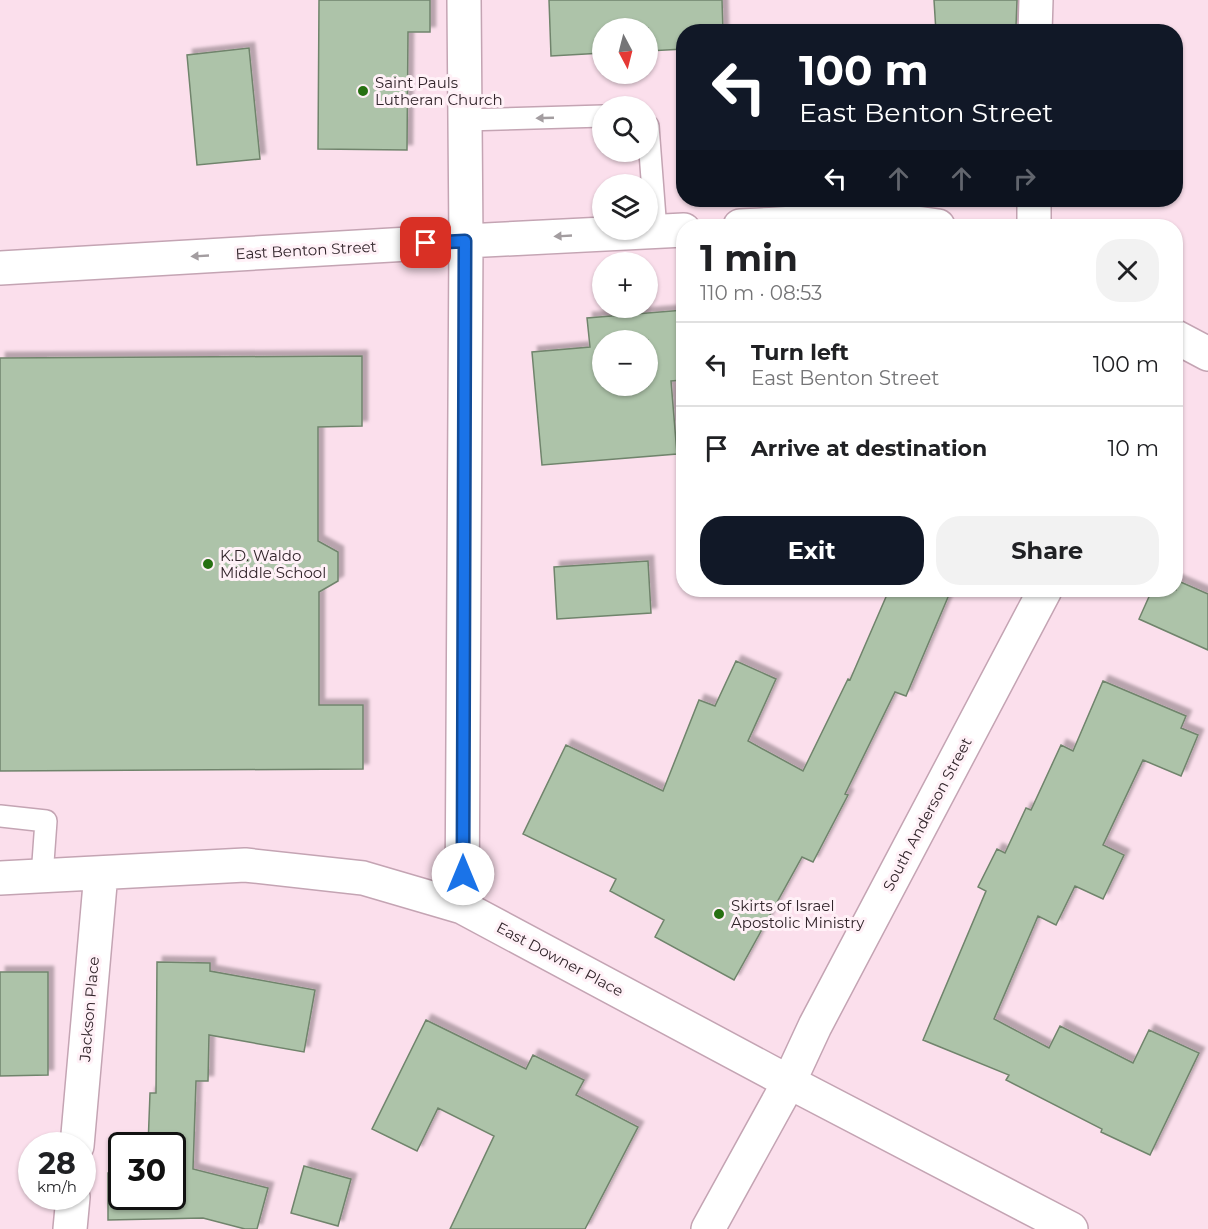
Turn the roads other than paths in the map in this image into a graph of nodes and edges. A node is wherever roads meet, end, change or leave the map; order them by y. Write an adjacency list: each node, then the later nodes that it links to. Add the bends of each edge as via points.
1 (465, 0): 5 (street)
2 (1036, 0): 3 (street)
3 (1035, 24)
4 (592, 116): 5 (lane, one-way to 5)
5 (465, 120): 8 (street)
6 (656, 162): 7 (lane)
7 (670, 230): 8 (street, East Benton Street, one-way to 8)
8 (465, 241): 9 (street, East Benton Street, one-way to 9); 17 (street)
9 (0, 268)
10 (1183, 342): 11 (street)
11 (1208, 354)
12 (1042, 597): 18 (street, South Anderson Street)
13 (0, 816): 15 (lane, via 46,821)
14 (101, 873): 15 (street, East Downer Place); 17 (street, East Downer Place, via 245,865 363,878); 19 (street, Jackson Place)
15 (42, 876): 16 (street, East Downer Place)
16 (0, 878)
17 (462, 907): 18 (street, East Downer Place)
18 (789, 1082): 22 (street, South Anderson Street); 23 (street, East Downer Place)
19 (78, 1132)
20 (72, 1210): 21 (street)
21 (70, 1229)
22 (708, 1229)
23 (1071, 1229)

